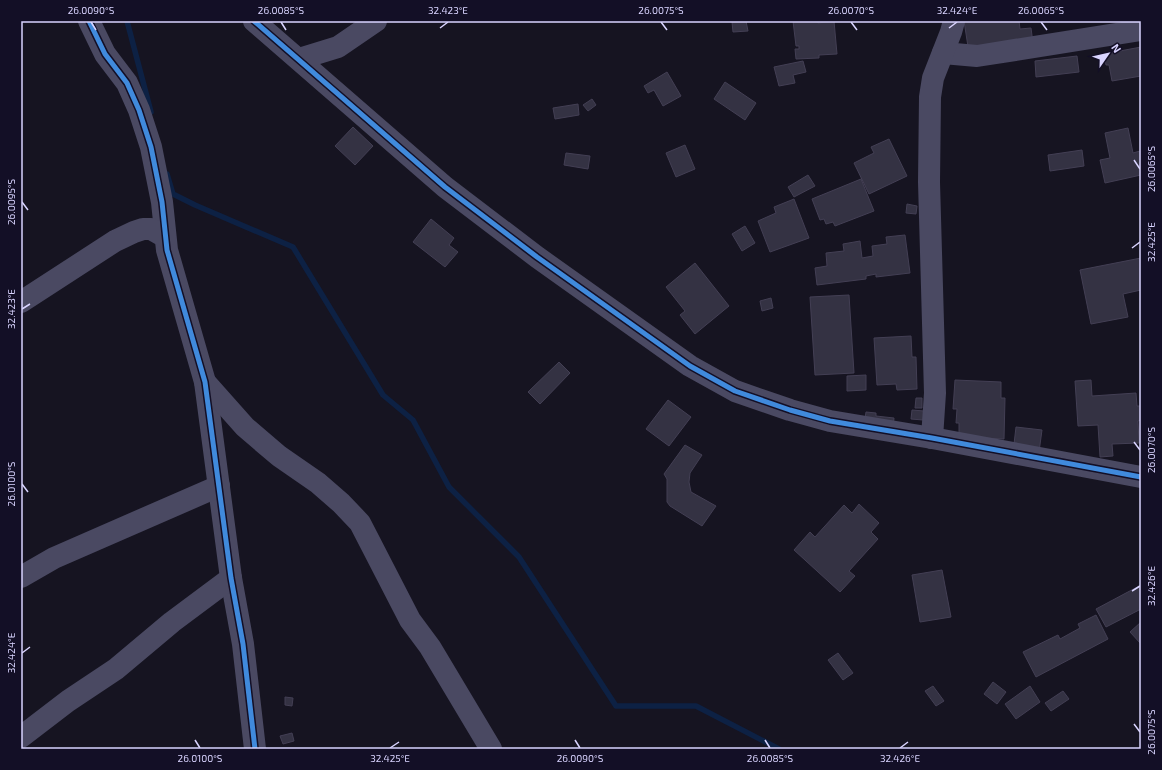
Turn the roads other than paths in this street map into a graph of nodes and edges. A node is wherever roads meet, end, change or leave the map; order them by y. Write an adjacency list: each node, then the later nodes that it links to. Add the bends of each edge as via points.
1 (89, 21): 8 (street, via 105,54 127,83 139,110 151,147 162,202)
2 (254, 21): 7 (street)
3 (376, 21): 7 (street, via 338,47)
4 (954, 21): 6 (street)
5 (1141, 30): 6 (street, via 977,56)
6 (943, 53): 11 (street, via 933,78 930,97 929,182 935,393)
7 (299, 60): 11 (street, via 445,187 690,366 735,391 790,410 830,421)
8 (165, 238): 9 (street, via 151,229 134,232 115,241); 10 (street)
9 (21, 302)
10 (205, 382): 13 (street); 18 (street, via 246,427 279,456 318,482 360,523 410,620 430,647)
11 (932, 438): 12 (street)
12 (1141, 478)
13 (219, 486): 14 (street, via 54,558); 15 (street)
14 (21, 577)
15 (230, 578): 16 (street, via 116,669); 17 (street, via 243,644)
16 (21, 736)
17 (255, 749)
18 (491, 749)

